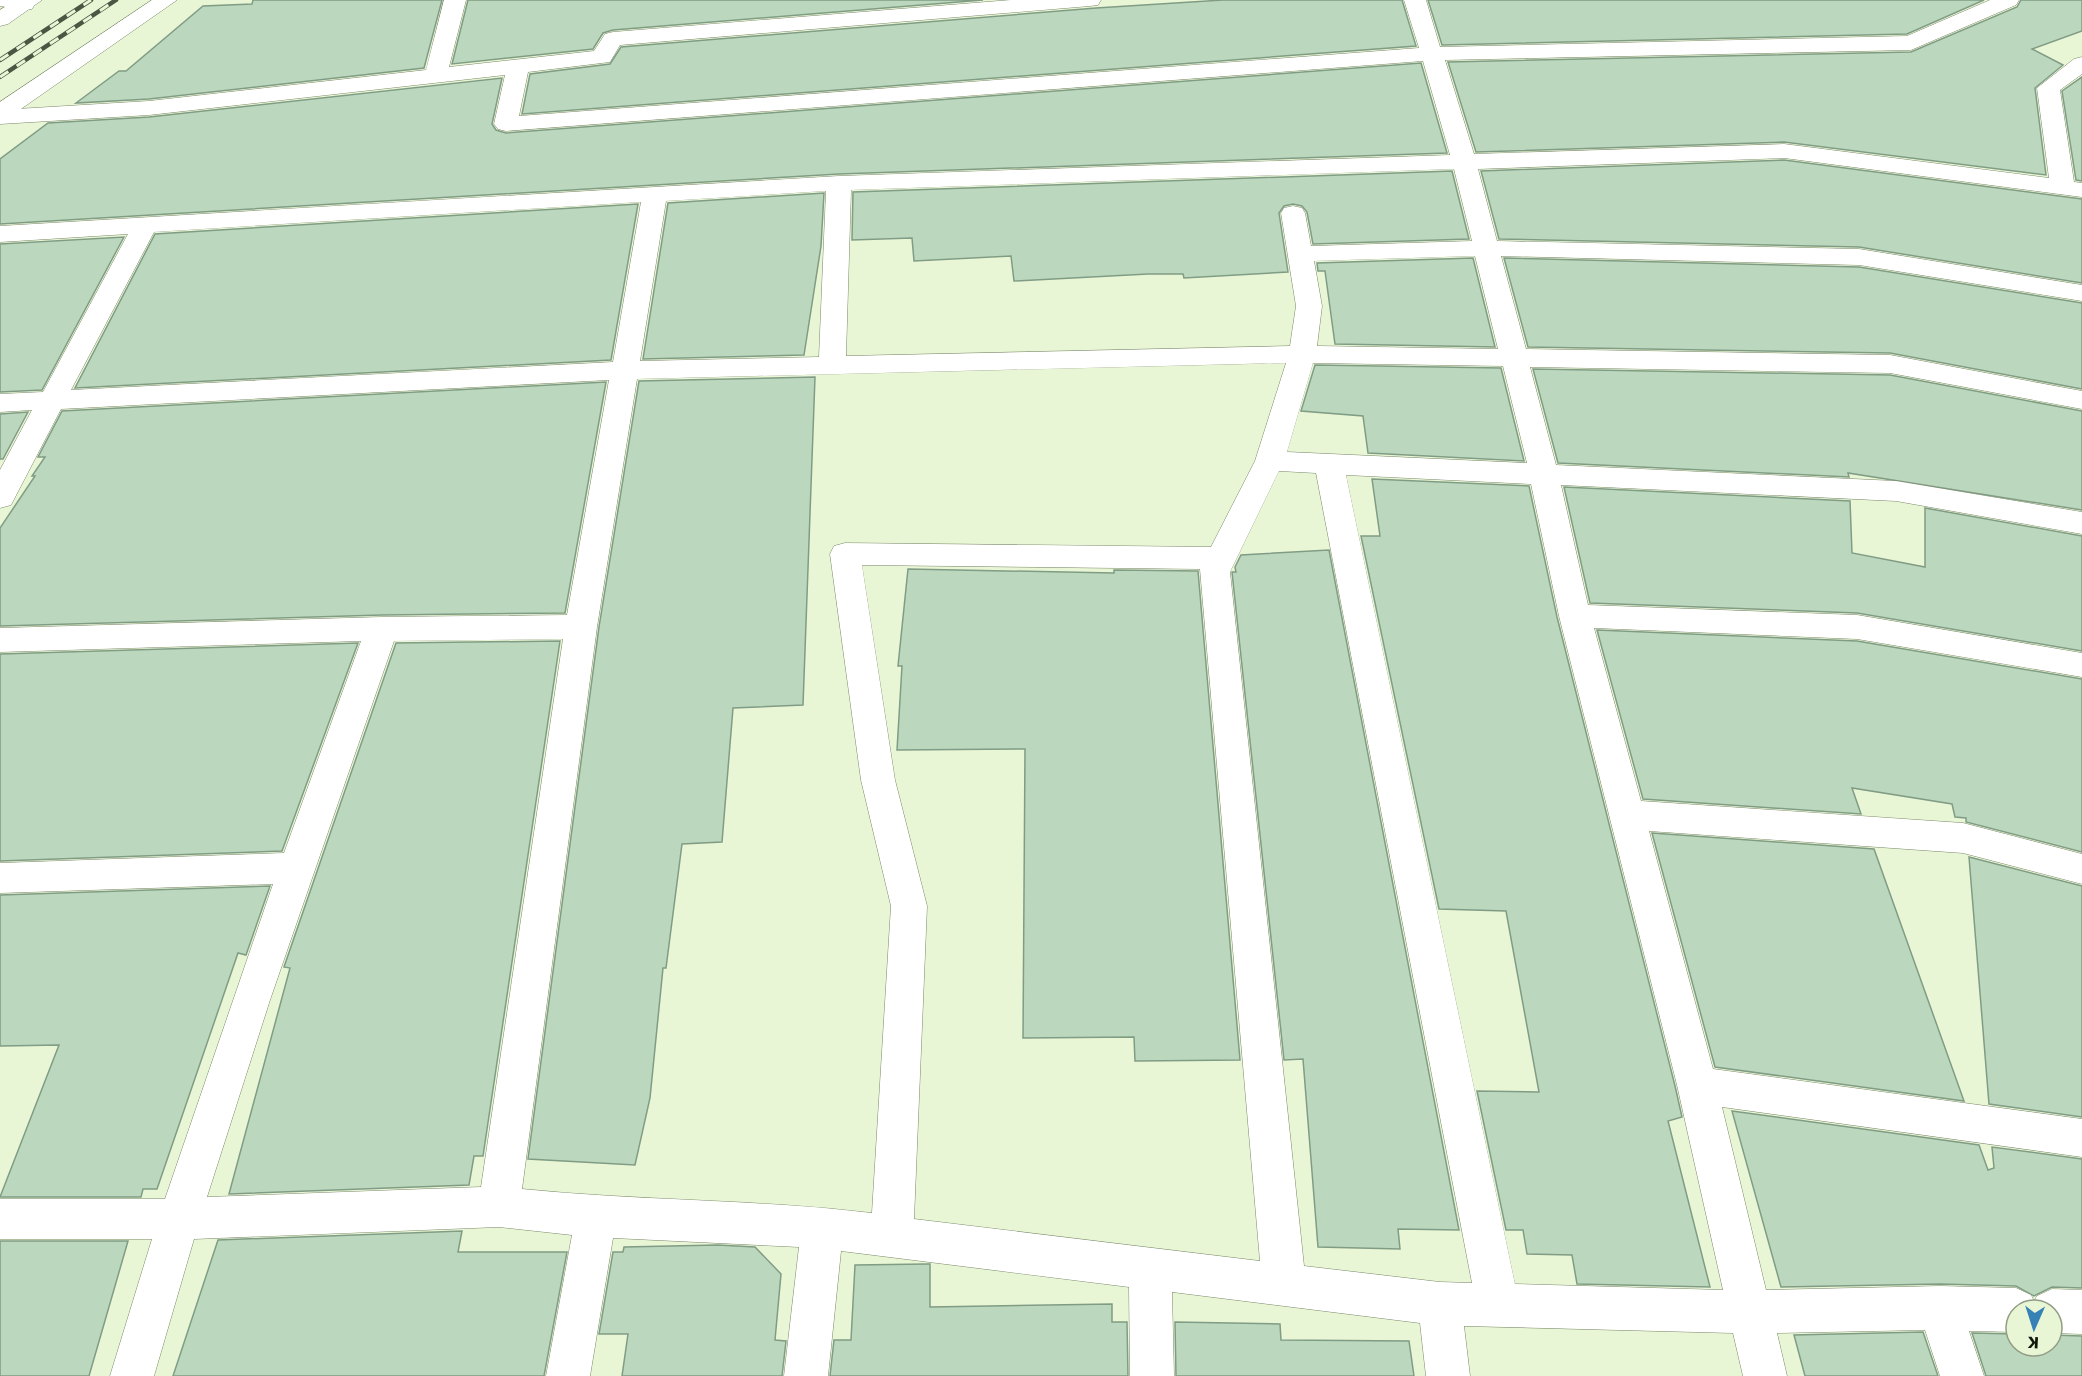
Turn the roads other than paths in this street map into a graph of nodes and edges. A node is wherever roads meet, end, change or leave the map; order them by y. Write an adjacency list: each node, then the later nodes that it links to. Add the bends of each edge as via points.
1 (166, 0): 12 (street)
2 (455, 0): 11 (street)
3 (1090, 0): 10 (street, via 613,39 602,57)
4 (1414, 0): 8 (street)
5 (2008, 0): 8 (street, via 1911,43)
6 (19, 2): 7 (street)
7 (0, 19)
8 (1433, 54): 10 (street, via 506,124); 13 (street)
9 (2082, 64): 15 (street, via 2048,88)
10 (518, 66): 11 (street)
11 (436, 76): 12 (street, via 149,108)
12 (0, 115)
13 (1464, 161): 14 (street); 15 (street, via 1784,151); 20 (street)
14 (839, 183): 16 (street); 25 (street)
15 (2073, 188)
16 (655, 194): 18 (street); 26 (street)
17 (1293, 213): 21 (street)
18 (144, 227): 19 (street); 28 (street)
19 (0, 234)
20 (1484, 248): 21 (street); 22 (street, via 1859,257); 24 (street)
21 (1299, 254): 23 (street, via 1309,306)
22 (2082, 293)
23 (1302, 354): 24 (street); 25 (street); 30 (street)
24 (1512, 356): 27 (street, via 1890,364); 32 (street)
25 (832, 364): 26 (street)
26 (625, 370): 28 (street); 37 (street)
27 (2082, 400)
28 (50, 401): 29 (street); 33 (street)
29 (0, 403)
30 (1270, 461): 31 (street); 35 (street)
31 (1329, 465): 32 (street); 56 (street)
32 (1544, 474): 34 (street, via 1896,491); 36 (street)
33 (0, 498)
34 (2082, 523)
35 (1221, 558): 52 (street, via 845,554 878,780 909,906); 54 (street, via 1214,572)
36 (1575, 616): 40 (street, via 1857,627); 41 (street)
37 (581, 627): 38 (street); 47 (street)
38 (382, 629): 39 (street); 42 (street)
39 (0, 640)
40 (2082, 664)
41 (1629, 815): 43 (street, via 1963,838); 45 (street)
42 (296, 868): 44 (street); 50 (street)
43 (2082, 868)
44 (0, 878)
45 (1697, 1085): 46 (street); 60 (street)
46 (2082, 1138)
47 (499, 1207): 48 (street); 50 (street)
48 (596, 1217): 51 (street); 63 (street)
49 (0, 1219): 50 (street)
50 (177, 1219): 62 (street)
51 (822, 1228): 52 (street); 64 (street)
52 (892, 1236): 53 (street)
53 (1150, 1268): 54 (street); 65 (street)
54 (1284, 1284): 55 (street)
55 (1440, 1304): 56 (street); 66 (street)
56 (1498, 1305): 60 (street)
57 (1940, 1308): 58 (street); 60 (street); 68 (street)
58 (2004, 1311)
59 (2064, 1311): 61 (street)
60 (1751, 1312): 67 (street)
61 (2082, 1312)
62 (132, 1376)
63 (568, 1376)
64 (806, 1376)
65 (1152, 1376)
66 (1449, 1376)
67 (1765, 1376)
68 (1962, 1376)

